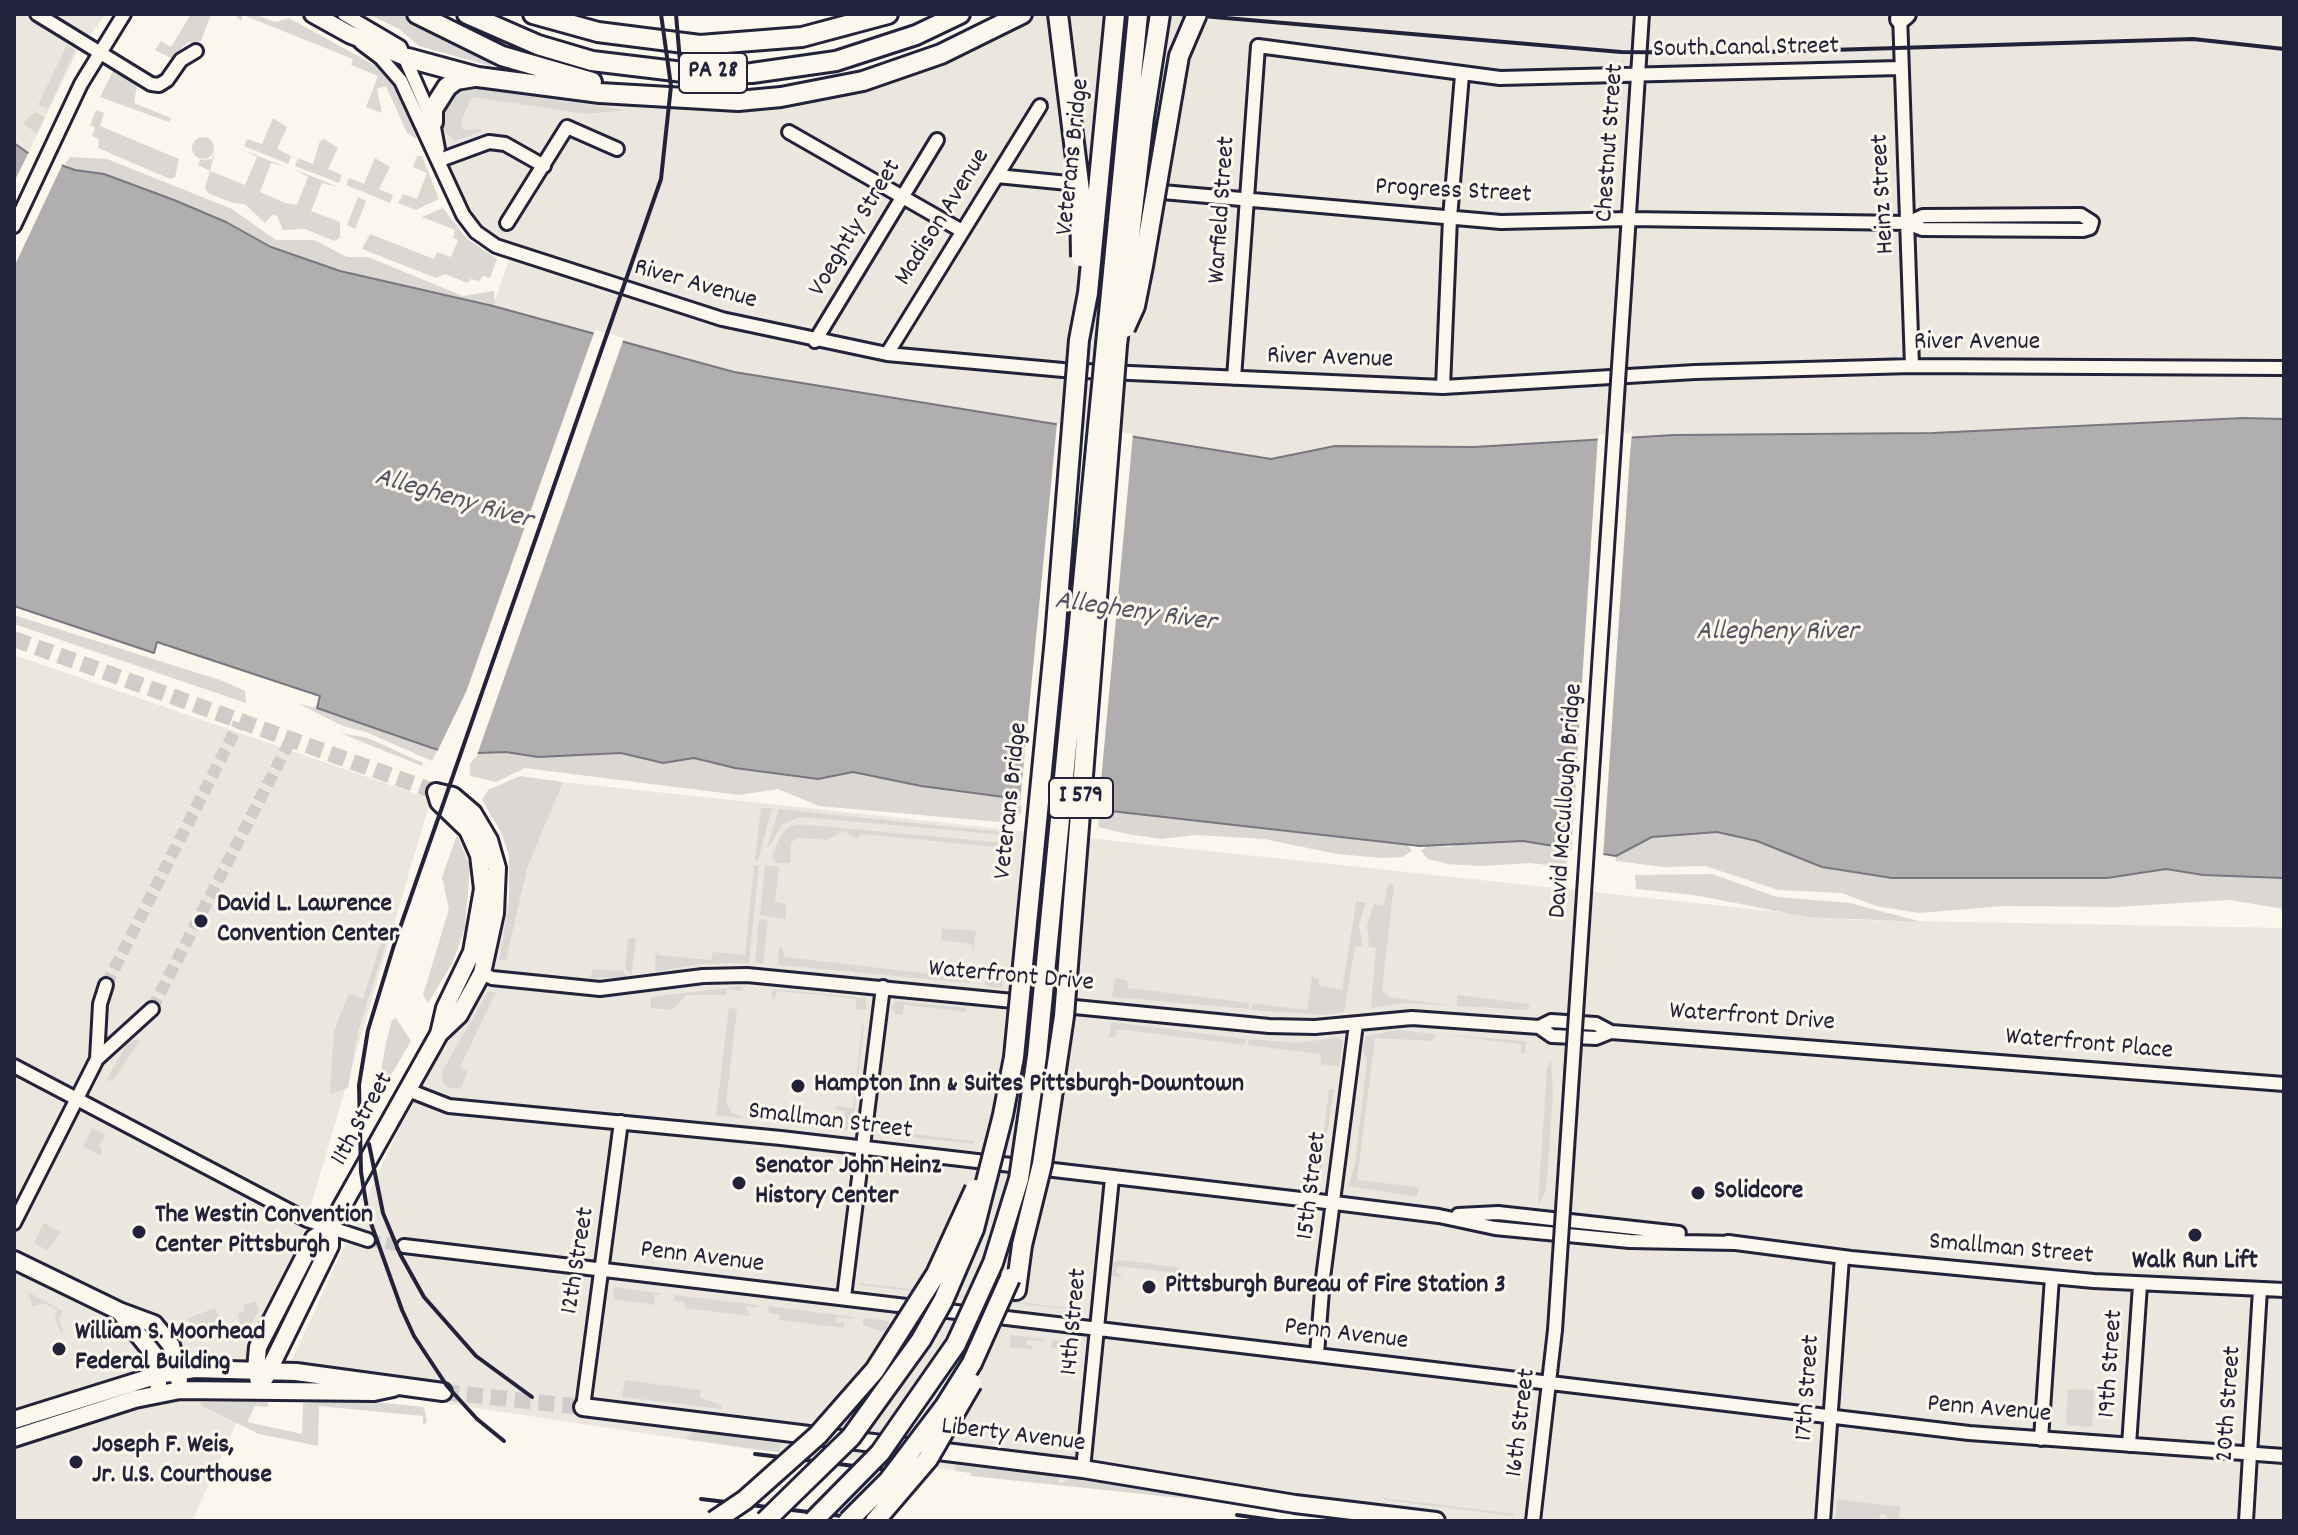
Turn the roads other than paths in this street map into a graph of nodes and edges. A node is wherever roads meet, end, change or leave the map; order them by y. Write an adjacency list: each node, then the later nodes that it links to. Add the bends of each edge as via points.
1 (37, 14): 21 (street)
2 (124, 14): 21 (street)
3 (313, 14): 18 (main road, PA 28)
4 (344, 14): 22 (street, via 388,37)
5 (417, 14): 27 (highway, via 502,56)
6 (467, 14): 9 (highway, PA 28, via 538,45 592,61 700,74 836,61 916,35)
7 (533, 14): 8 (highway, via 598,32 700,45 802,37)
8 (888, 14)
9 (960, 14)
10 (1022, 14): 27 (highway, PA 28, via 941,54 863,81 738,101)
11 (1058, 14): 45 (highway, bridge, via 1080,191)
12 (1115, 14): 45 (highway, Veterans Bridge / I 579, bridge)
13 (1138, 14): 108 (highway, bridge, via 1037,1056 1019,1179 993,1263 956,1344 880,1453)
14 (1160, 14): 47 (highway, I 579, bridge)
15 (1197, 14): 47 (highway, bridge, via 1176,69 1135,306)
16 (1642, 14): 24 (street, Chestnut Street)
17 (1902, 16): 23 (street, Heinz Street)
18 (349, 34): 22 (main road, PA 28); 33 (street, via 401,81)
19 (1258, 46): 25 (street, South Canal Street); 37 (street, Warfield Street)
20 (196, 51): 21 (street, via 159,85)
21 (100, 54): 42 (street)
22 (408, 58): 26 (highway, PA 28); 29 (street)
23 (1900, 68): 24 (street, South Canal Street); 41 (street, Heinz Street)
24 (1638, 74): 25 (street, South Canal Street); 39 (street, Chestnut Street)
25 (1462, 75): 38 (street)
26 (478, 77): 27 (highway, PA 28); 29 (highway, via 447,87 433,109)
27 (658, 97)
28 (1040, 106): 35 (street, Madison Avenue)
29 (433, 122): 33 (street)
30 (789, 132): 36 (street)
31 (937, 140): 36 (street, Voeghtly Street)
32 (617, 149): 34 (street, via 567,127)
33 (440, 160): 34 (street, via 489,142 505,144); 46 (street, River Avenue, via 463,215 496,246 722,319)
34 (544, 166): 40 (street)
35 (997, 176): 37 (street, Progress Street); 43 (street, Madison Avenue)
36 (901, 195): 43 (street); 46 (street, Voeghtly Street)
37 (1247, 200): 38 (street, Progress Street); 51 (street, Warfield Street)
38 (1450, 218): 39 (street, Progress Street); 52 (street)
39 (1629, 219): 41 (street, Progress Street); 44 (street, Chestnut Street)
40 (507, 223)
41 (1908, 223): 41 (street, Progress Street, via 1922,229 2083,230 2092,222 2081,215 1923,216); 49 (street, Heinz Street)
42 (14, 226)
43 (962, 231): 48 (street, Madison Avenue)
44 (1625, 276): 86 (street, David McCullough Bridge, bridge)
45 (1079, 340): 66 (highway, Veterans Bridge / I 579, bridge, via 1014,1057)
46 (815, 341): 48 (street, River Avenue)
47 (1117, 345): 74 (highway, I 579, bridge, via 1064,1016 1042,1164)
48 (887, 354): 51 (street, River Avenue, via 1045,369)
49 (1912, 366): 50 (street, River Avenue); 52 (street, River Avenue)
50 (2284, 368)
51 (1234, 378): 52 (street, River Avenue)
52 (1443, 387)
53 (490, 890): 53 (main road, via 497,868 484,829 460,801 436,792 473,838); 54 (main road, 11th Street, via 491,937); 59 (main road, 11th Street)
54 (482, 973): 56 (street, Waterfront Drive, via 600,989 729,975); 59 (main road, 11th Street, via 459,1015)
55 (106, 985): 61 (street)
56 (883, 987): 58 (street, Waterfront Drive, via 1269,1026); 68 (street)
57 (152, 1009): 61 (street)
58 (1356, 1024): 60 (street, Waterfront Drive, via 1412,1018 1539,1027 1552,1036 1596,1038 1611,1032); 70 (street, 15th Street)
59 (439, 1034): 64 (main road, 11th Street)
60 (1890, 1051): 63 (street, Waterfront Place)
61 (97, 1059): 65 (street)
62 (14, 1066): 65 (street)
63 (2284, 1084)
64 (408, 1090): 67 (street, Smallman Street, via 449,1106); 72 (main road, 11th Street)
65 (77, 1098): 71 (street); 72 (street)
66 (1003, 1115): 106 (highway, bridge, via 936,1274 875,1370 818,1435); 107 (highway, Veterans Bridge / I 579, bridge, via 974,1229 921,1340 851,1437)
67 (621, 1122): 68 (street, Smallman Street); 78 (street, 12th Street)
68 (862, 1148): 69 (street, Smallman Street); 83 (street)
69 (1112, 1178): 70 (street, Smallman Street); 85 (street, 14th Street)
70 (1335, 1203): 76 (street, Smallman Street, via 1439,1216 1498,1213 1588,1221); 87 (street, 15th Street)
71 (14, 1223)
72 (330, 1228): 73 (street); 88 (main road, 11th Street, via 314,1238 258,1347)
73 (368, 1240)
74 (1022, 1245): 109 (highway, I 579, bridge, via 993,1321 945,1406 889,1480); 110 (highway, bridge, via 1016,1290 954,1417 928,1459)
75 (404, 1246): 78 (street, Penn Avenue)
76 (1842, 1257): 79 (street, Smallman Street); 98 (street, 17th Street)
77 (14, 1260): 84 (main road)
78 (602, 1269): 83 (street, Penn Avenue); 97 (street, 12th Street)
79 (2052, 1277): 80 (street, Smallman Street); 101 (street)
80 (2140, 1285): 81 (street, Smallman Street); 102 (street, 19th Street)
81 (2260, 1289): 82 (street, Smallman Street); 103 (street, 20th Street)
82 (2284, 1290)
83 (844, 1297): 85 (street, Penn Avenue)
84 (119, 1311): 89 (main road, via 154,1324 171,1345); 90 (main road, via 148,1344)
85 (1099, 1328): 87 (street, Penn Avenue); 105 (street, 14th Street)
86 (1555, 1330): 91 (street, 16th Street)
87 (1317, 1354): 91 (street, Penn Avenue)
88 (262, 1369): 89 (main road); 92 (main road); 94 (main road, 11th Street)
89 (179, 1372): 90 (main road); 93 (main road)
90 (158, 1375): 96 (main road); 99 (main road)
91 (1550, 1382): 98 (street, Penn Avenue); 112 (street, 16th Street)
92 (399, 1387): 94 (main road, via 374,1392); 95 (main road)
93 (180, 1390): 94 (main road); 96 (main road)
94 (261, 1391)
95 (443, 1392)
96 (158, 1394): 100 (main road)
97 (583, 1407): 105 (main road, Liberty Avenue)
98 (1830, 1416): 101 (street, Penn Avenue); 113 (street, 17th Street)
99 (14, 1420)
100 (14, 1438)
101 (2041, 1439): 102 (street, Penn Avenue)
102 (2129, 1445): 103 (street, Penn Avenue)
103 (2250, 1453): 104 (street, Penn Avenue); 114 (street, 20th Street)
104 (2284, 1456)
105 (1083, 1469): 111 (main road, Liberty Avenue)
106 (714, 1521)
107 (765, 1521)
108 (813, 1521)
109 (848, 1521)
110 (875, 1521)
111 (1436, 1521)
112 (1533, 1521)
113 (1823, 1521)
114 (2246, 1521)

